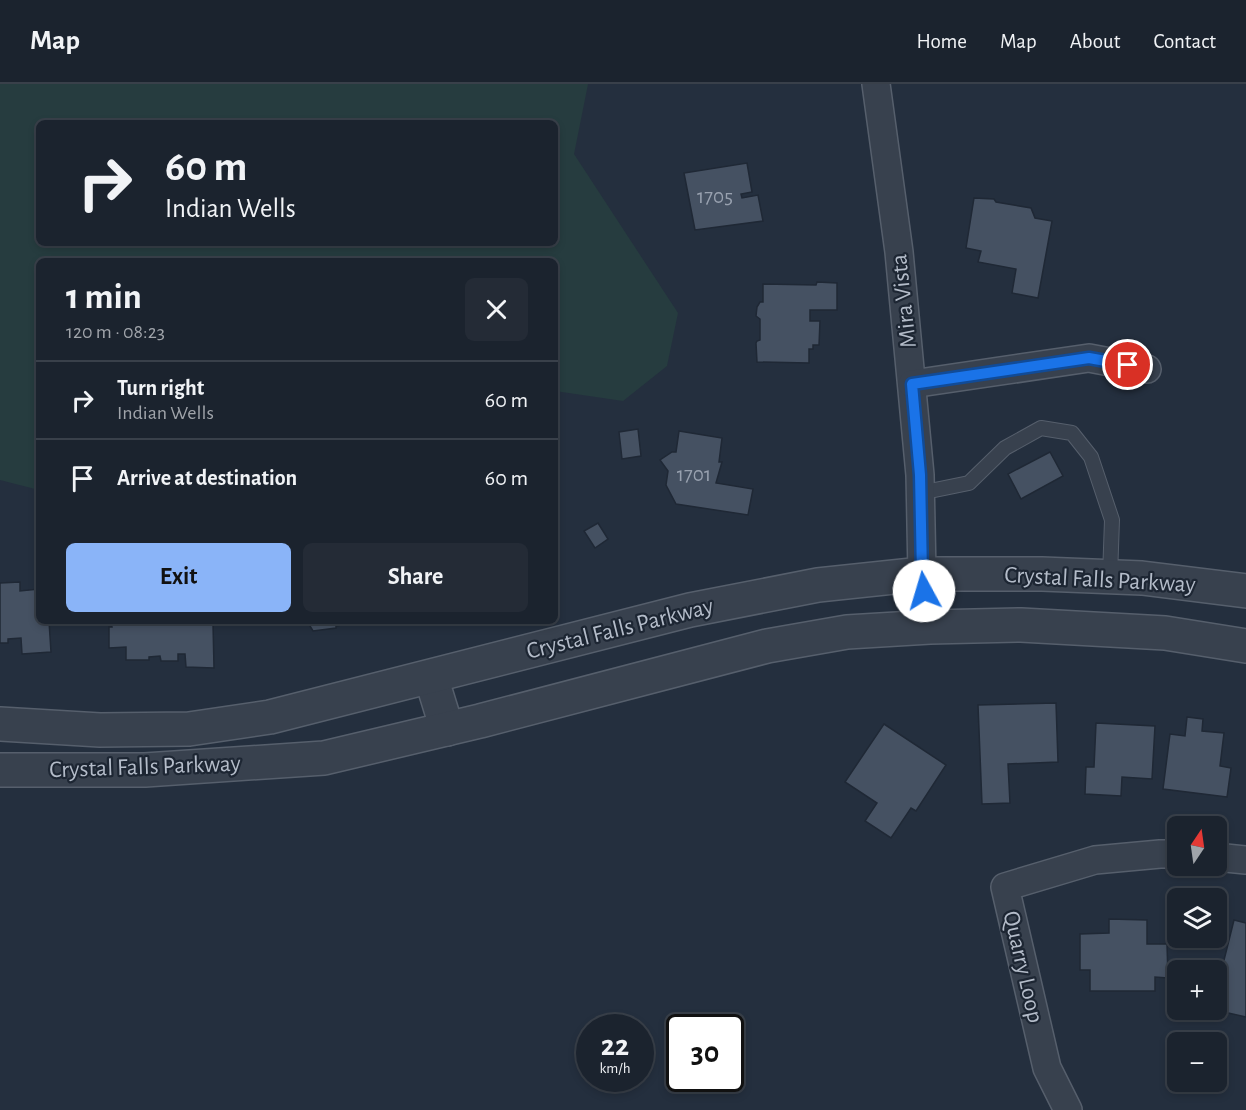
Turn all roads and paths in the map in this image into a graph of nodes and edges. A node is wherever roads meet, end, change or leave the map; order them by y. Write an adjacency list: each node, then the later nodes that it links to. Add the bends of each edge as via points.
1 (876, 84): 3 (street, Mira Vista)
2 (1147, 369): 3 (street, via 1089,358)
3 (912, 384): 4 (street, Mira Vista)
4 (920, 493): 5 (street, Mira Vista); 6 (lane, via 969,483 1005,448 1041,428 1072,434 1091,457 1112,520)
5 (922, 574): 6 (street, Crystal Falls Parkway); 8 (street, Mira Vista); 10 (street, Crystal Falls Parkway, via 818,585 690,610)
6 (1110, 576): 7 (street, Crystal Falls Parkway)
7 (1246, 591)
8 (930, 627): 9 (street, Crystal Falls Parkway, via 1021,625 1110,629); 12 (street, Crystal Falls Parkway, via 848,632 767,646)
9 (1246, 646)
10 (430, 678): 11 (street, Crystal Falls Parkway, via 270,717 189,729 100,730); 12 (street)
11 (0, 724)
12 (447, 729): 13 (street, Crystal Falls Parkway, via 324,758 145,770)
13 (0, 770)
14 (1167, 854): 17 (street, Quarry Loop, via 1095,860 1005,887 1047,1068)
15 (1227, 857): 16 (street)
16 (1246, 860)
17 (1068, 1110)

